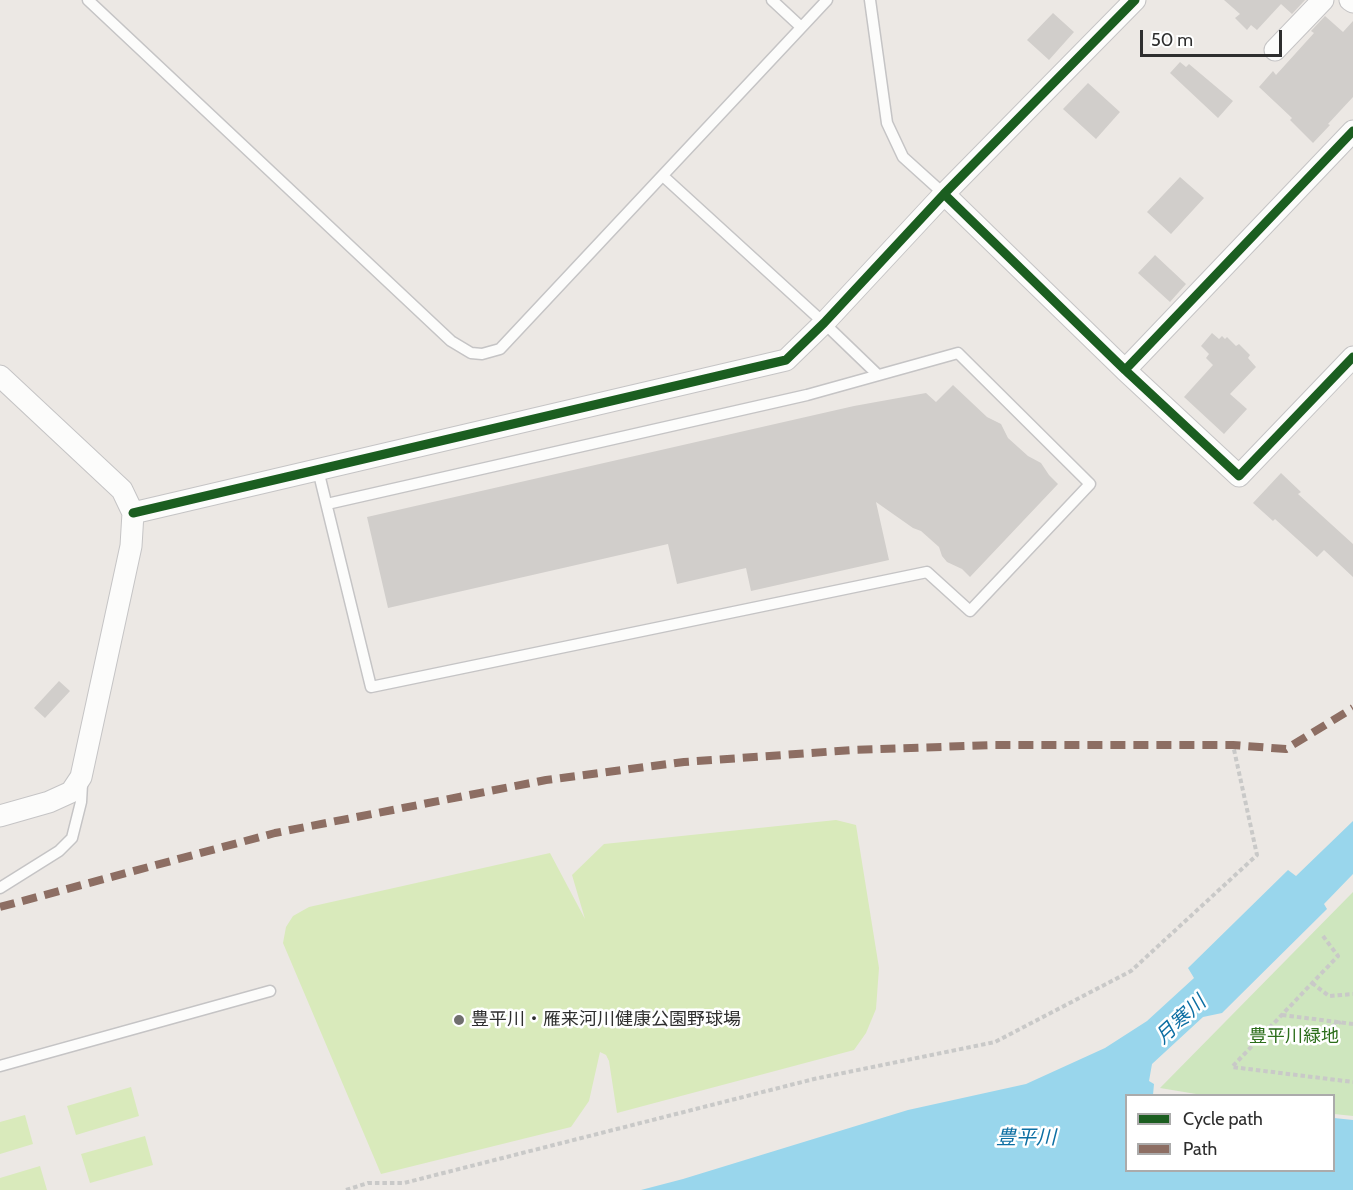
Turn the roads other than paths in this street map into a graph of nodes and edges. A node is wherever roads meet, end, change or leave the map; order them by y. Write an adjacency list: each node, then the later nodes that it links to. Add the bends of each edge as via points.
1 (88, 0): 10 (lane, via 451,341 471,352 482,354 500,349)
2 (772, 0): 7 (lane)
3 (827, 0): 7 (lane)
4 (870, 0): 11 (lane, via 886,123 903,157)
5 (1136, 0): 11 (street)
6 (1323, 0): 8 (street)
7 (801, 27): 10 (lane)
8 (1275, 50)
9 (1353, 131): 14 (street)
10 (663, 176): 12 (lane)
11 (944, 194): 12 (street); 14 (street)
12 (824, 323): 15 (lane); 17 (street, via 786,360)
13 (1353, 357): 14 (street, via 1239,476)
14 (1125, 370)
15 (878, 375): 18 (lane, via 807,395); 18 (lane, via 958,353 1090,484 970,611 927,572 371,687)
16 (0, 376): 19 (street, via 122,490)
17 (318, 470): 18 (lane); 19 (street)
18 (327, 504)
19 (133, 513): 20 (street, via 132,546)
20 (82, 774): 21 (street, via 71,792); 22 (lane, via 81,802 72,838 59,851)
21 (0, 816)
22 (0, 888)
23 (270, 991): 24 (lane)
24 (0, 1066)

